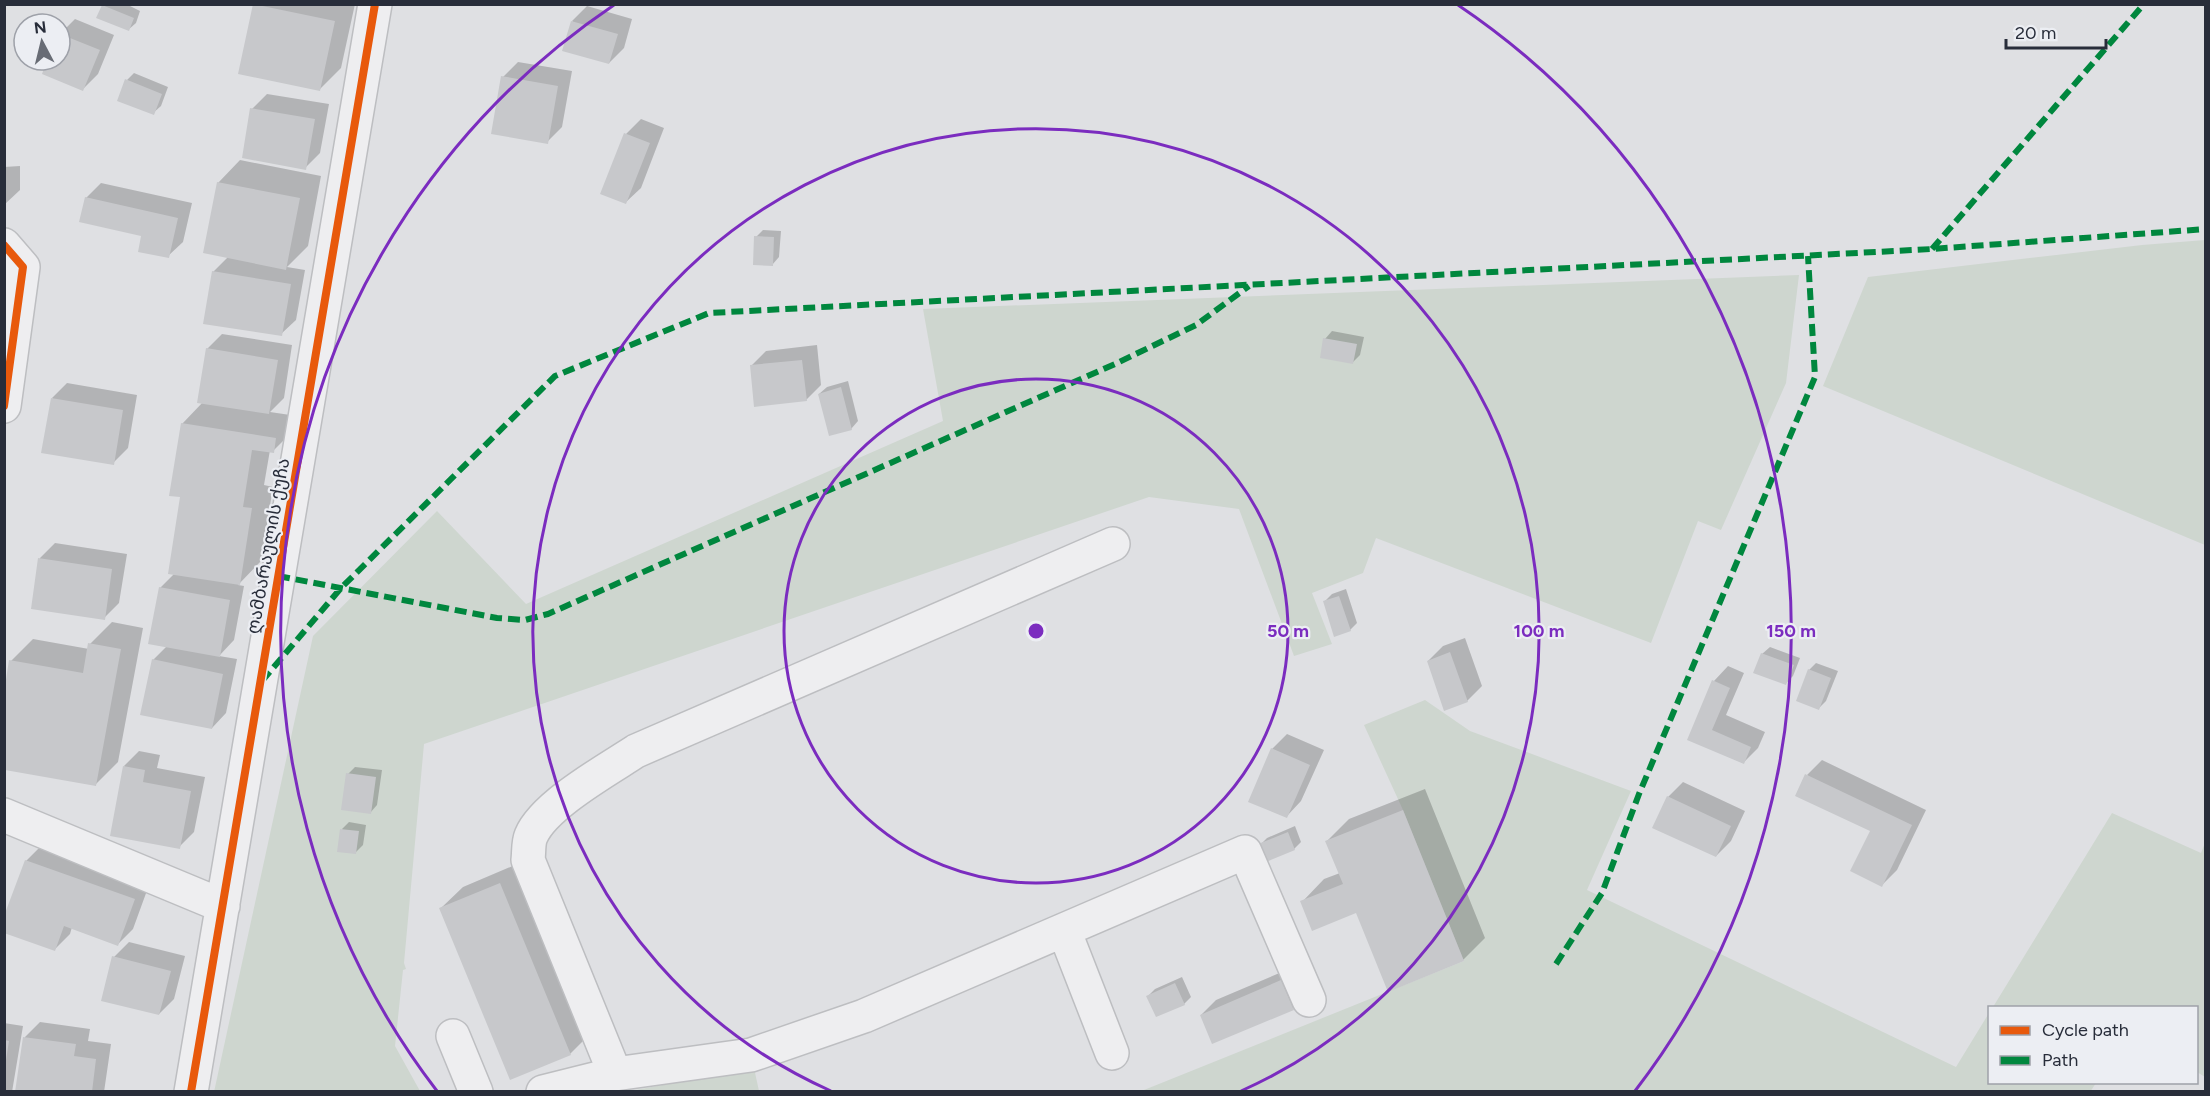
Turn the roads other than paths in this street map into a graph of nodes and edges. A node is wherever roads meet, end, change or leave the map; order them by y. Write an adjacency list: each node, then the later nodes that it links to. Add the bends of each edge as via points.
1 (375, 4): 6 (street, ღამბარაულის ქუჩა)
2 (4, 245): 3 (street, via 23,267)
3 (4, 406)
4 (1113, 544): 11 (street, via 636,751 580,787 544,817 531,837 528,860)
5 (4, 815): 6 (street)
6 (223, 906): 12 (street, ღამბარაულის ქუჩა)
7 (1064, 930): 8 (street, via 1245,852); 10 (street); 11 (street, via 864,1016 751,1055)
8 (1309, 1000)
9 (453, 1036): 13 (street)
10 (1112, 1053)
11 (615, 1074): 14 (street)
12 (191, 1092)
13 (476, 1092)
14 (543, 1092)

